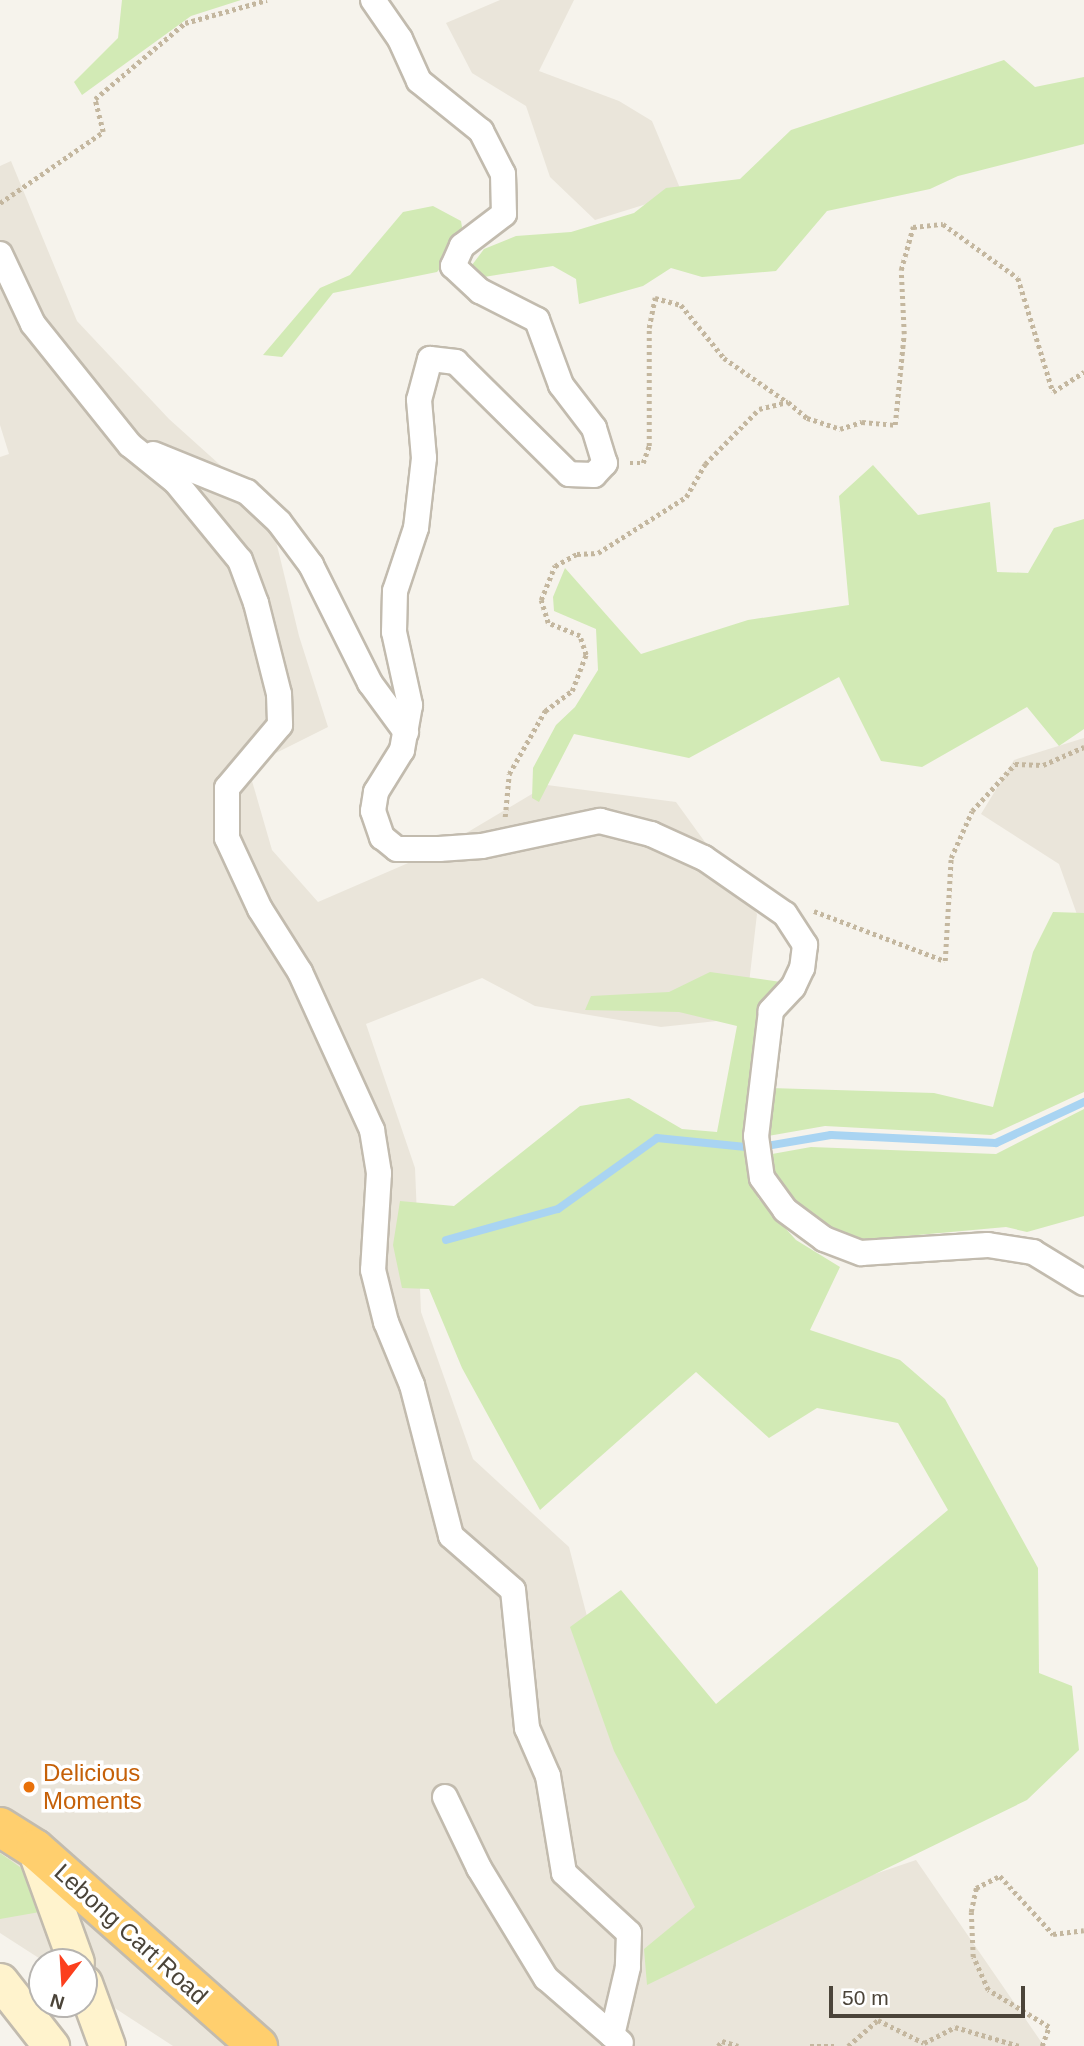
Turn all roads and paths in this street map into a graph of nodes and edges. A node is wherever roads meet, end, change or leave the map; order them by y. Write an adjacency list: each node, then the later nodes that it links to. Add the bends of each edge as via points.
1 (267, 0): 3 (path, via 185,23 96,99 103,132)
2 (373, 0): 8 (street, via 400,39 419,81 481,131 503,174 504,214 462,246 453,266 480,291 537,320 561,385 594,428)
3 (0, 203)
4 (0, 254): 7 (street, via 33,324)
5 (1084, 372): 6 (path, via 1053,392 1018,278 943,224 913,227 901,270 904,334 895,425 862,422 839,429 807,418)
6 (788, 402): 8 (path, via 724,358 681,305 654,298 649,328 649,446 643,463); 11 (path, via 760,409 751,417 705,464 686,498 598,553 577,554 555,566 541,600 548,623 580,636 586,655 572,691 545,711 509,774 504,814)
7 (130, 444): 9 (street, via 247,492 279,522 311,565 370,683); 21 (street, via 175,481 240,560 256,603 279,694 280,725 228,788 227,838 260,909 300,972 372,1130 379,1173 373,1270 386,1322 412,1385 451,1536 513,1590 527,1728 548,1776 564,1872 629,1933)
8 (605, 463): 9 (street, via 594,475 569,474 456,362 430,359 419,400 424,458 416,528 395,591 394,632 410,705)
9 (406, 732): 11 (street, via 402,750 376,792 373,811 382,837 397,849 439,849 482,846)
10 (1084, 747): 12 (path, via 1043,765 1015,764 972,811 951,858 945,961)
11 (516, 836): 13 (street, via 600,821 651,834 704,858 785,914 805,945 802,968 771,1011 756,1136 762,1178 785,1210 824,1239 861,1253 988,1245 1033,1252)
12 (807, 907)
13 (1084, 1283)
14 (445, 1797): 21 (street, via 479,1868 546,1978)
15 (0, 1827): 16 (highway, Lebong Cart Road)
16 (35, 1849): 18 (main road); 24 (highway, Lebong Cart Road)
17 (1084, 1930): 31 (path, via 1053,1934 1000,1876 976,1888 971,1912 973,1957 988,1990 1049,2027)
18 (71, 1948)
19 (0, 1981): 22 (main road)
20 (97, 2018): 23 (main road)
21 (618, 2040)
22 (51, 2046)
23 (107, 2046)
24 (258, 2046)
25 (718, 2046): 26 (path, via 722,2040)
26 (738, 2046)
27 (810, 2046): 28 (path)
28 (834, 2046)
29 (848, 2046): 30 (path, via 878,2021 923,2043 955,2027)
30 (1019, 2046)
31 (1042, 2046)

